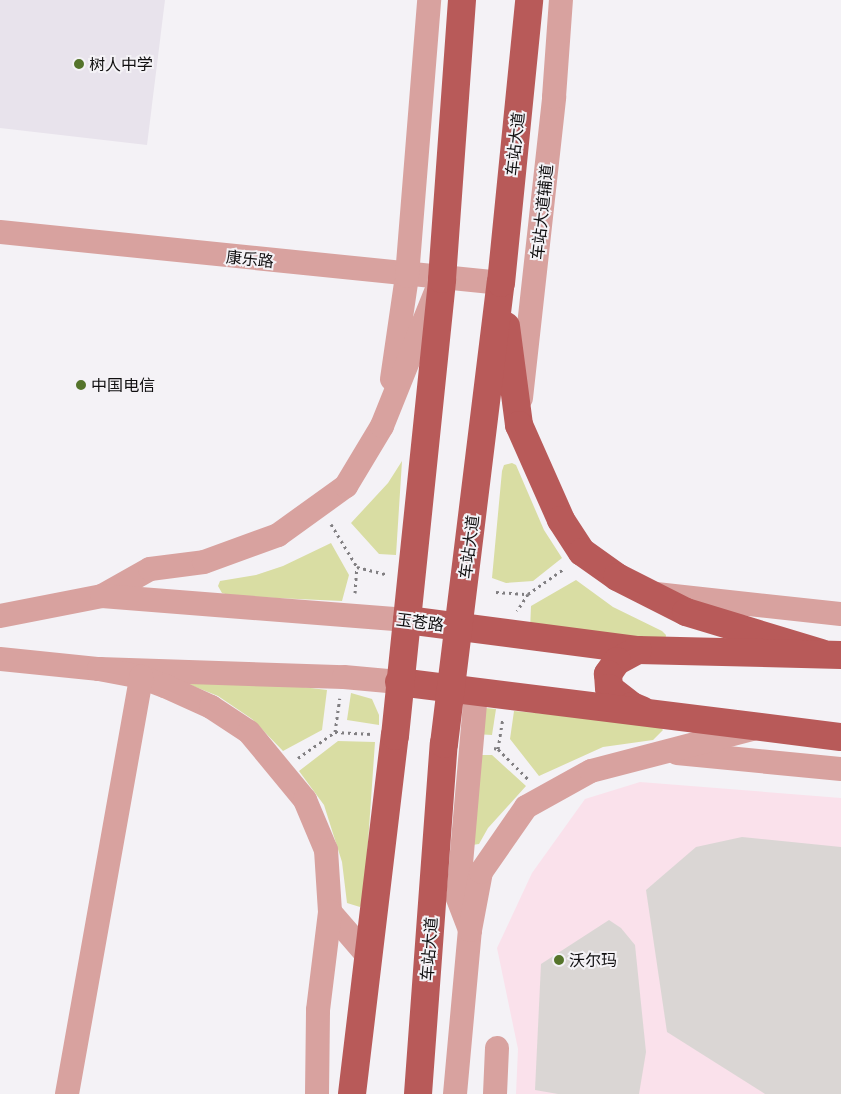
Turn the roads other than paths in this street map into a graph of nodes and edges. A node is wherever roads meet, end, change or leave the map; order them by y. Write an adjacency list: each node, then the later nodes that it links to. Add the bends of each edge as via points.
1 (429, 0): 6 (street)
2 (462, 0): 7 (main road)
3 (529, 0): 8 (main road, 车站大道)
4 (561, 0): 10 (street, 车站大道辅道, via 554,97)
5 (0, 232): 6 (street, 康乐路)
6 (407, 276): 7 (street, 康乐路); 9 (street)
7 (442, 279): 8 (street, 康乐路); 9 (street); 15 (main road)
8 (501, 283): 10 (main road); 16 (main road, 车站大道, via 464,588)
9 (387, 414): 12 (street, via 346,486 278,535 204,562 150,569)
10 (519, 425): 11 (main road, via 561,520 582,552 617,577)
11 (648, 593): 13 (street); 18 (main road, via 686,612)
12 (102, 596): 14 (street, 玉苍路); 15 (street, 玉苍路)
13 (841, 614)
14 (0, 616)
15 (407, 620): 16 (main road, 玉苍路); 22 (main road)
16 (456, 626): 17 (main road, 玉苍路); 23 (main road, 车站大道)
17 (638, 650): 18 (main road, 玉苍路); 24 (main road, via 617,661 608,674 609,688 632,706)
18 (831, 654)
19 (0, 659): 20 (street)
20 (99, 669): 21 (street); 22 (street, via 344,677)
21 (141, 677): 29 (street, via 211,707 249,732 305,800 326,850); 33 (street)
22 (398, 682): 23 (main road); 31 (main road)
23 (463, 691): 24 (main road); 30 (street, via 458,898); 36 (main road, 车站大道)
24 (660, 716): 25 (main road)
25 (757, 728): 26 (main road); 27 (street)
26 (841, 737)
27 (658, 751): 28 (street); 30 (street, via 590,771 526,807 481,872)
28 (841, 769)
29 (330, 912): 31 (street); 34 (street, via 318,1010)
30 (470, 930): 37 (street)
31 (368, 956): 35 (main road)
32 (496, 1048): 38 (street)
33 (67, 1094)
34 (317, 1094)
35 (352, 1094)
36 (418, 1094)
37 (456, 1094)
38 (495, 1094)

